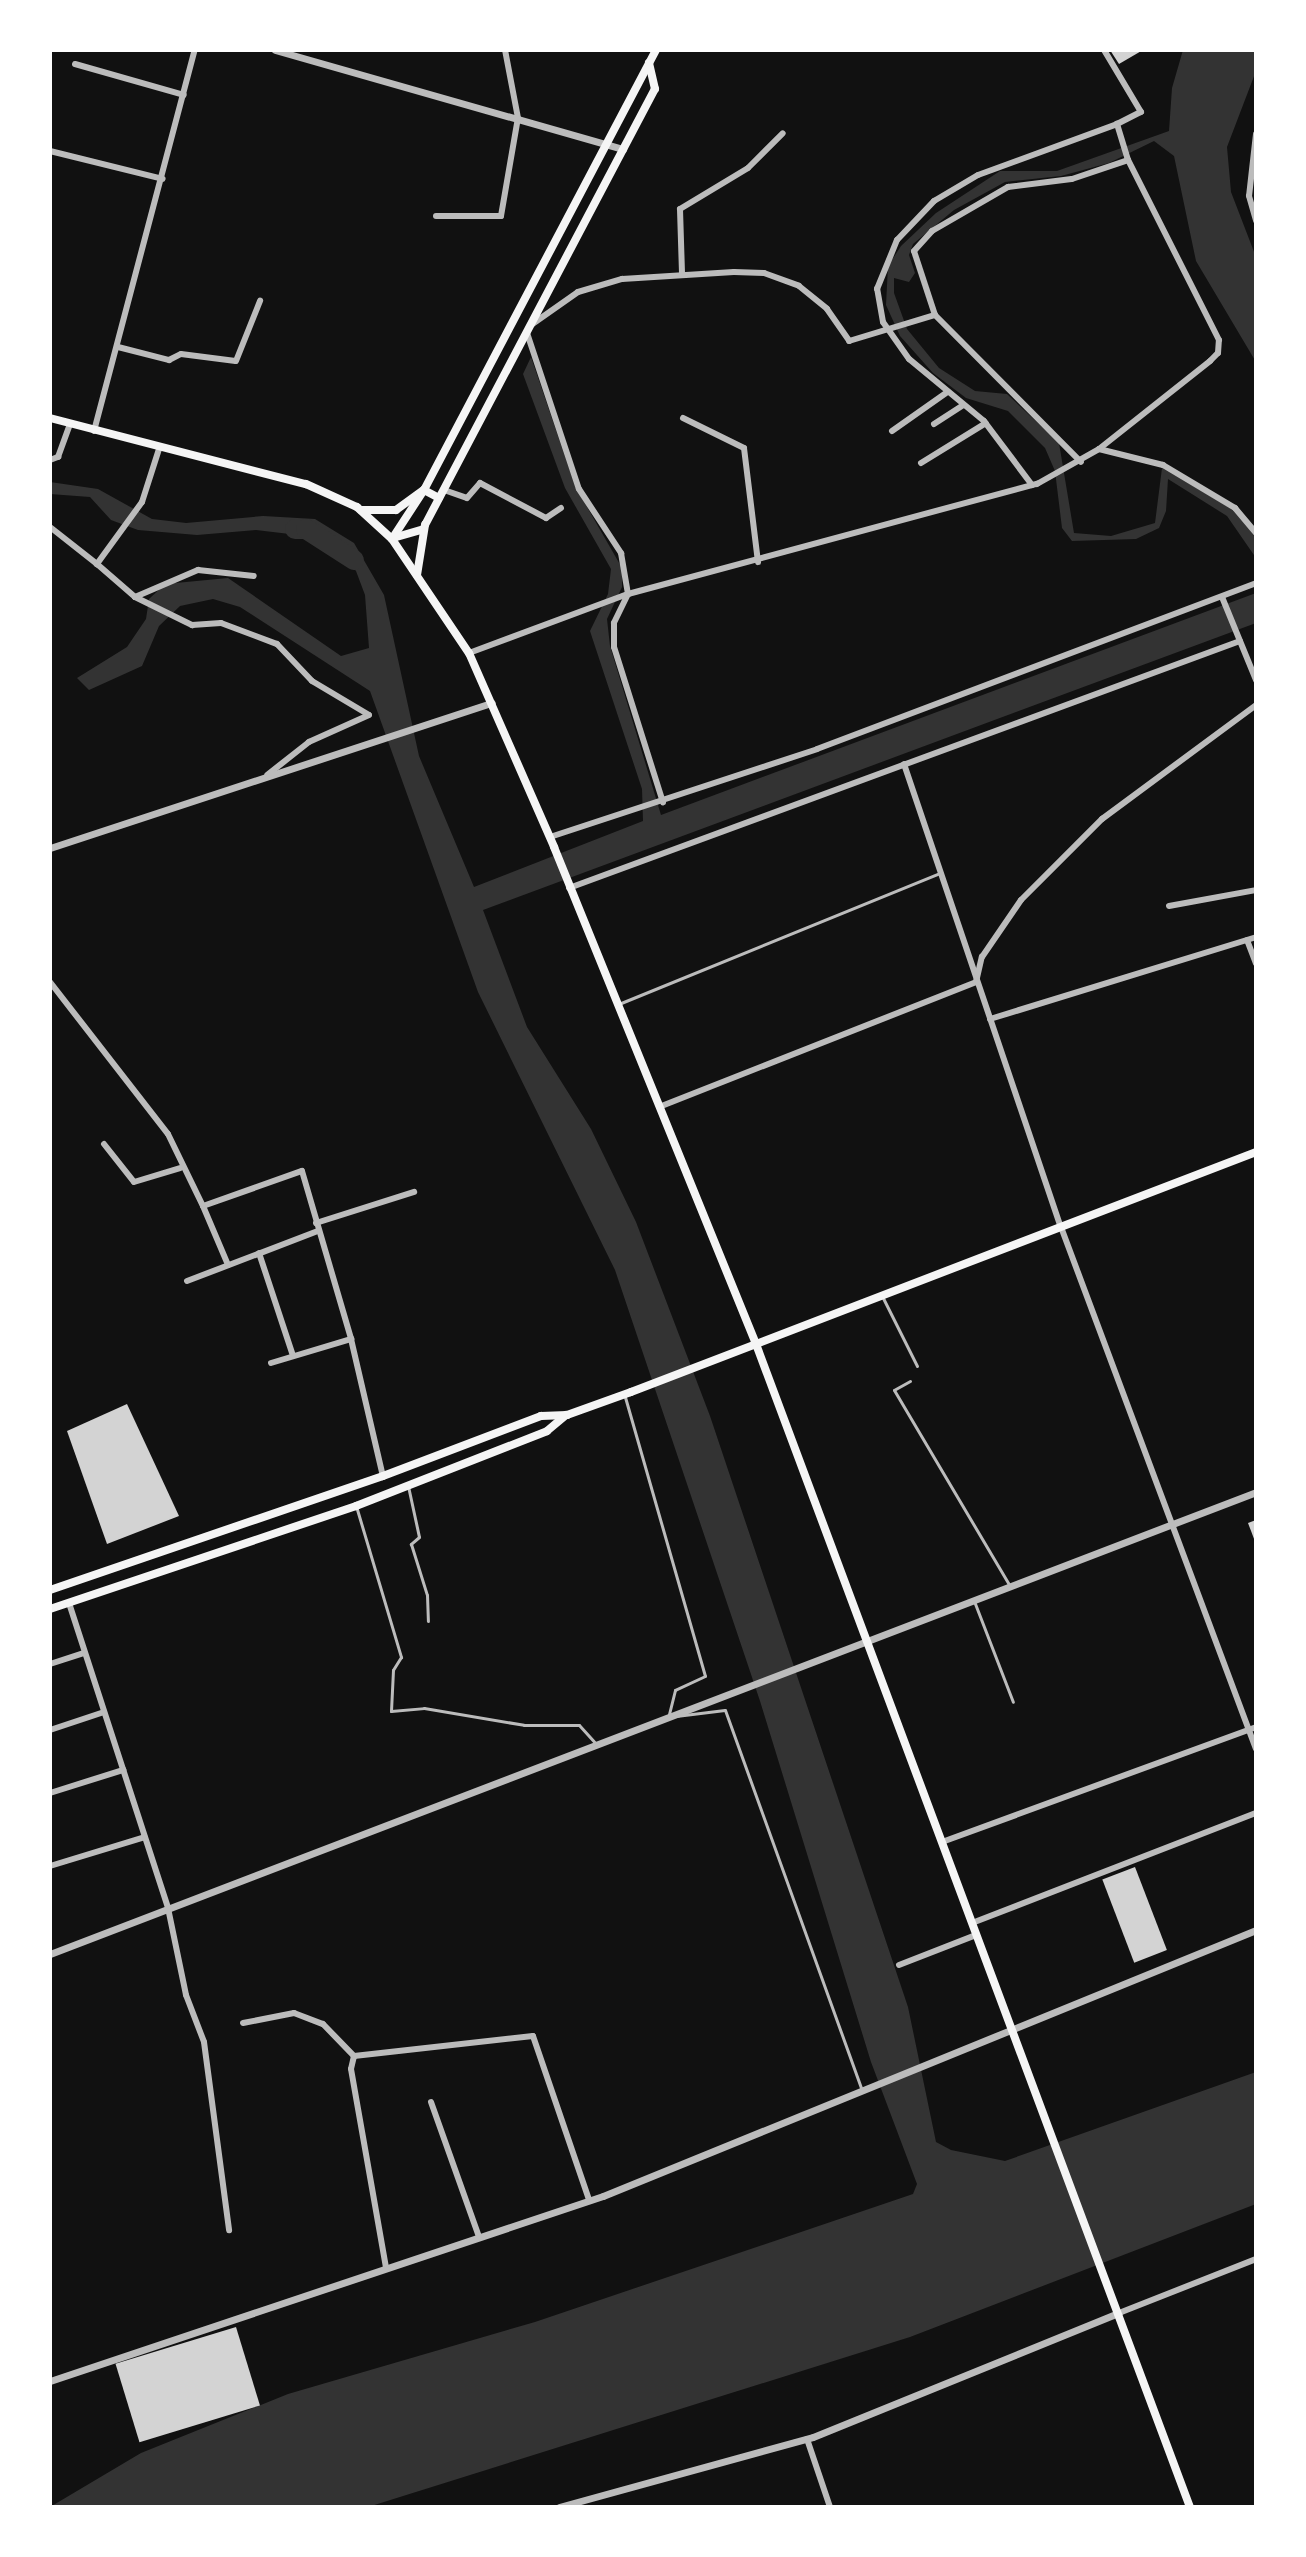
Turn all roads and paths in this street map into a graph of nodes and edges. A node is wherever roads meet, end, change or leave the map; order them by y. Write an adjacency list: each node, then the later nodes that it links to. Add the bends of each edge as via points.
1 (195, 50): 8 (street)
2 (275, 50): 9 (street)
3 (505, 50): 9 (street)
4 (656, 50): 6 (main road)
5 (1104, 50): 10 (street, via 1141,112)
6 (649, 63): 13 (main road); 14 (main road, via 655,89)
7 (75, 64): 8 (street)
8 (184, 95): 17 (street)
9 (518, 118): 13 (street); 18 (street, via 501,216)
10 (1117, 124): 16 (street); 24 (street, via 978,175 916,216 884,263 877,289)
11 (783, 133): 20 (street, via 748,168 680,209)
12 (1256, 134): 19 (street, via 1249,196)
13 (607, 144): 14 (street); 41 (main road)
14 (623, 149): 23 (main road)
15 (50, 151): 17 (street)
16 (1128, 157): 22 (street, via 1072,179 1008,187 932,231 914,251); 36 (street, via 1216,331 1218,353)
17 (163, 179): 25 (street)
18 (436, 216)
19 (1256, 221)
20 (682, 273): 23 (street, via 622,279 578,292); 24 (street, via 764,273 799,286 834,317 849,341)
21 (260, 301): 25 (street, via 236,361 181,354 169,360)
22 (935, 315): 24 (street); 39 (street)
23 (529, 329): 42 (main road); 54 (street, via 579,489 621,553)
24 (892, 330): 26 (street, via 909,359)
25 (118, 347): 33 (street)
26 (946, 393): 27 (street); 34 (street)
27 (963, 405): 30 (street); 32 (street)
28 (50, 418): 31 (main road)
29 (683, 418): 49 (street, via 744,448)
30 (986, 423): 38 (street); 40 (street)
31 (70, 424): 33 (main road); 37 (street, via 58,457)
32 (934, 424)
33 (94, 431): 35 (main road)
34 (892, 431)
35 (159, 449): 44 (main road, via 306,484); 50 (street, via 142,502)
36 (1099, 449): 39 (street); 47 (street, via 1163,465 1235,508)
37 (50, 460)
38 (921, 463)
39 (1078, 463): 40 (street)
40 (1032, 485): 49 (street)
41 (424, 490): 42 (main road); 44 (main road, via 396,510); 48 (main road)
42 (442, 494): 43 (street, via 467,498 480,483 546,518); 46 (main road)
43 (561, 508)
44 (360, 510): 48 (main road)
45 (50, 527): 50 (street)
46 (424, 529): 48 (main road); 52 (main road)
47 (1256, 533)
48 (392, 539): 52 (main road)
49 (758, 562): 54 (street)
50 (97, 564): 55 (street)
51 (254, 576): 55 (street, via 198,570)
52 (417, 577): 58 (main road)
53 (1256, 583): 56 (street)
54 (625, 595): 58 (street); 64 (street, via 614,623 614,647)
55 (135, 597): 63 (street, via 192,625 221,623 277,644 312,681 369,715 309,742)
56 (1223, 601): 57 (street); 64 (street)
57 (1239, 639): 59 (street); 62 (street)
58 (469, 653): 60 (main road)
59 (1256, 680)
60 (492, 703): 63 (street); 65 (main road)
61 (1256, 705): 75 (street, via 1092,829 1021,900 982,957)
62 (904, 764): 67 (street); 68 (street)
63 (265, 777): 66 (street)
64 (663, 802): 65 (street)
65 (550, 837): 68 (main road)
66 (50, 848)
67 (939, 873): 75 (street); 76 (lane)
68 (568, 886): 76 (main road)
69 (1256, 890): 70 (street)
70 (1169, 906)
71 (1256, 937): 72 (street)
72 (1247, 940): 73 (street); 77 (street)
73 (1256, 963)
74 (50, 982): 81 (street, via 168,1134 182,1158)
75 (976, 982): 77 (street); 78 (street)
76 (617, 1005): 78 (main road)
77 (990, 1019): 85 (street)
78 (659, 1107): 91 (main road)
79 (104, 1144): 81 (street, via 134,1182)
80 (1256, 1152): 85 (main road)
81 (180, 1168): 83 (street)
82 (414, 1192): 84 (street)
83 (203, 1206): 84 (street, via 302,1171); 87 (street)
84 (317, 1227): 86 (street); 90 (street)
85 (1061, 1227): 89 (main road); 103 (street)
86 (259, 1253): 87 (street); 92 (street)
87 (228, 1265): 88 (street)
88 (187, 1281)
89 (882, 1296): 91 (main road); 94 (lane)
90 (351, 1339): 92 (street); 98 (street)
91 (756, 1344): 96 (main road); 110 (main road)
92 (293, 1356): 93 (street)
93 (271, 1363)
94 (917, 1366)
95 (910, 1381): 104 (lane, via 894,1390)
96 (628, 1393): 97 (main road); 115 (lane, via 705,1676 675,1690)
97 (567, 1415): 98 (main road, via 541,1416); 99 (main road, via 547,1431)
98 (383, 1476): 101 (main road); 105 (main road)
99 (408, 1486): 101 (main road); 109 (lane, via 419,1537 411,1544 427,1595)
100 (1256, 1492): 103 (street)
101 (388, 1494): 102 (main road)
102 (356, 1506): 107 (main road); 119 (lane, via 401,1657 393,1670 391,1711 424,1708 524,1725 579,1725)
103 (1172, 1522): 104 (street); 118 (street)
104 (1010, 1586): 106 (street)
105 (50, 1590)
106 (974, 1601): 110 (street); 113 (lane)
107 (69, 1603): 108 (main road); 111 (street)
108 (50, 1609)
109 (428, 1621)
110 (867, 1643): 115 (street); 125 (main road)
111 (84, 1653): 112 (street); 114 (street)
112 (50, 1664)
113 (1013, 1702)
114 (104, 1712): 117 (street); 121 (street)
115 (669, 1715): 119 (street); 136 (lane, via 725,1710)
116 (1256, 1727): 118 (street)
117 (50, 1730)
118 (1248, 1730): 120 (street); 125 (street)
119 (595, 1743): 127 (street)
120 (1256, 1749)
121 (123, 1770): 122 (street); 124 (street)
122 (50, 1793)
123 (1256, 1813): 128 (street)
124 (145, 1837): 126 (street); 127 (street)
125 (942, 1842): 128 (main road)
126 (50, 1866)
127 (168, 1908): 131 (street); 139 (street, via 186,1995 204,2042)
128 (972, 1923): 130 (main road)
129 (1256, 1930): 134 (street)
130 (976, 1935): 132 (street); 134 (main road)
131 (50, 1954)
132 (899, 1965)
133 (243, 2023): 135 (street, via 294,2013 323,2024)
134 (1011, 2029): 136 (street); 143 (main road)
135 (354, 2056): 138 (street, via 533,2036); 142 (street, via 351,2069)
136 (861, 2088): 138 (street)
137 (431, 2102): 140 (street)
138 (589, 2200): 140 (street)
139 (229, 2230)
140 (479, 2237): 142 (street)
141 (1256, 2259): 143 (street)
142 (386, 2268): 144 (street)
143 (1119, 2313): 145 (street); 148 (main road)
144 (50, 2381)
145 (807, 2439): 146 (street); 147 (street)
146 (559, 2507)
147 (830, 2507)
148 (1190, 2507)

